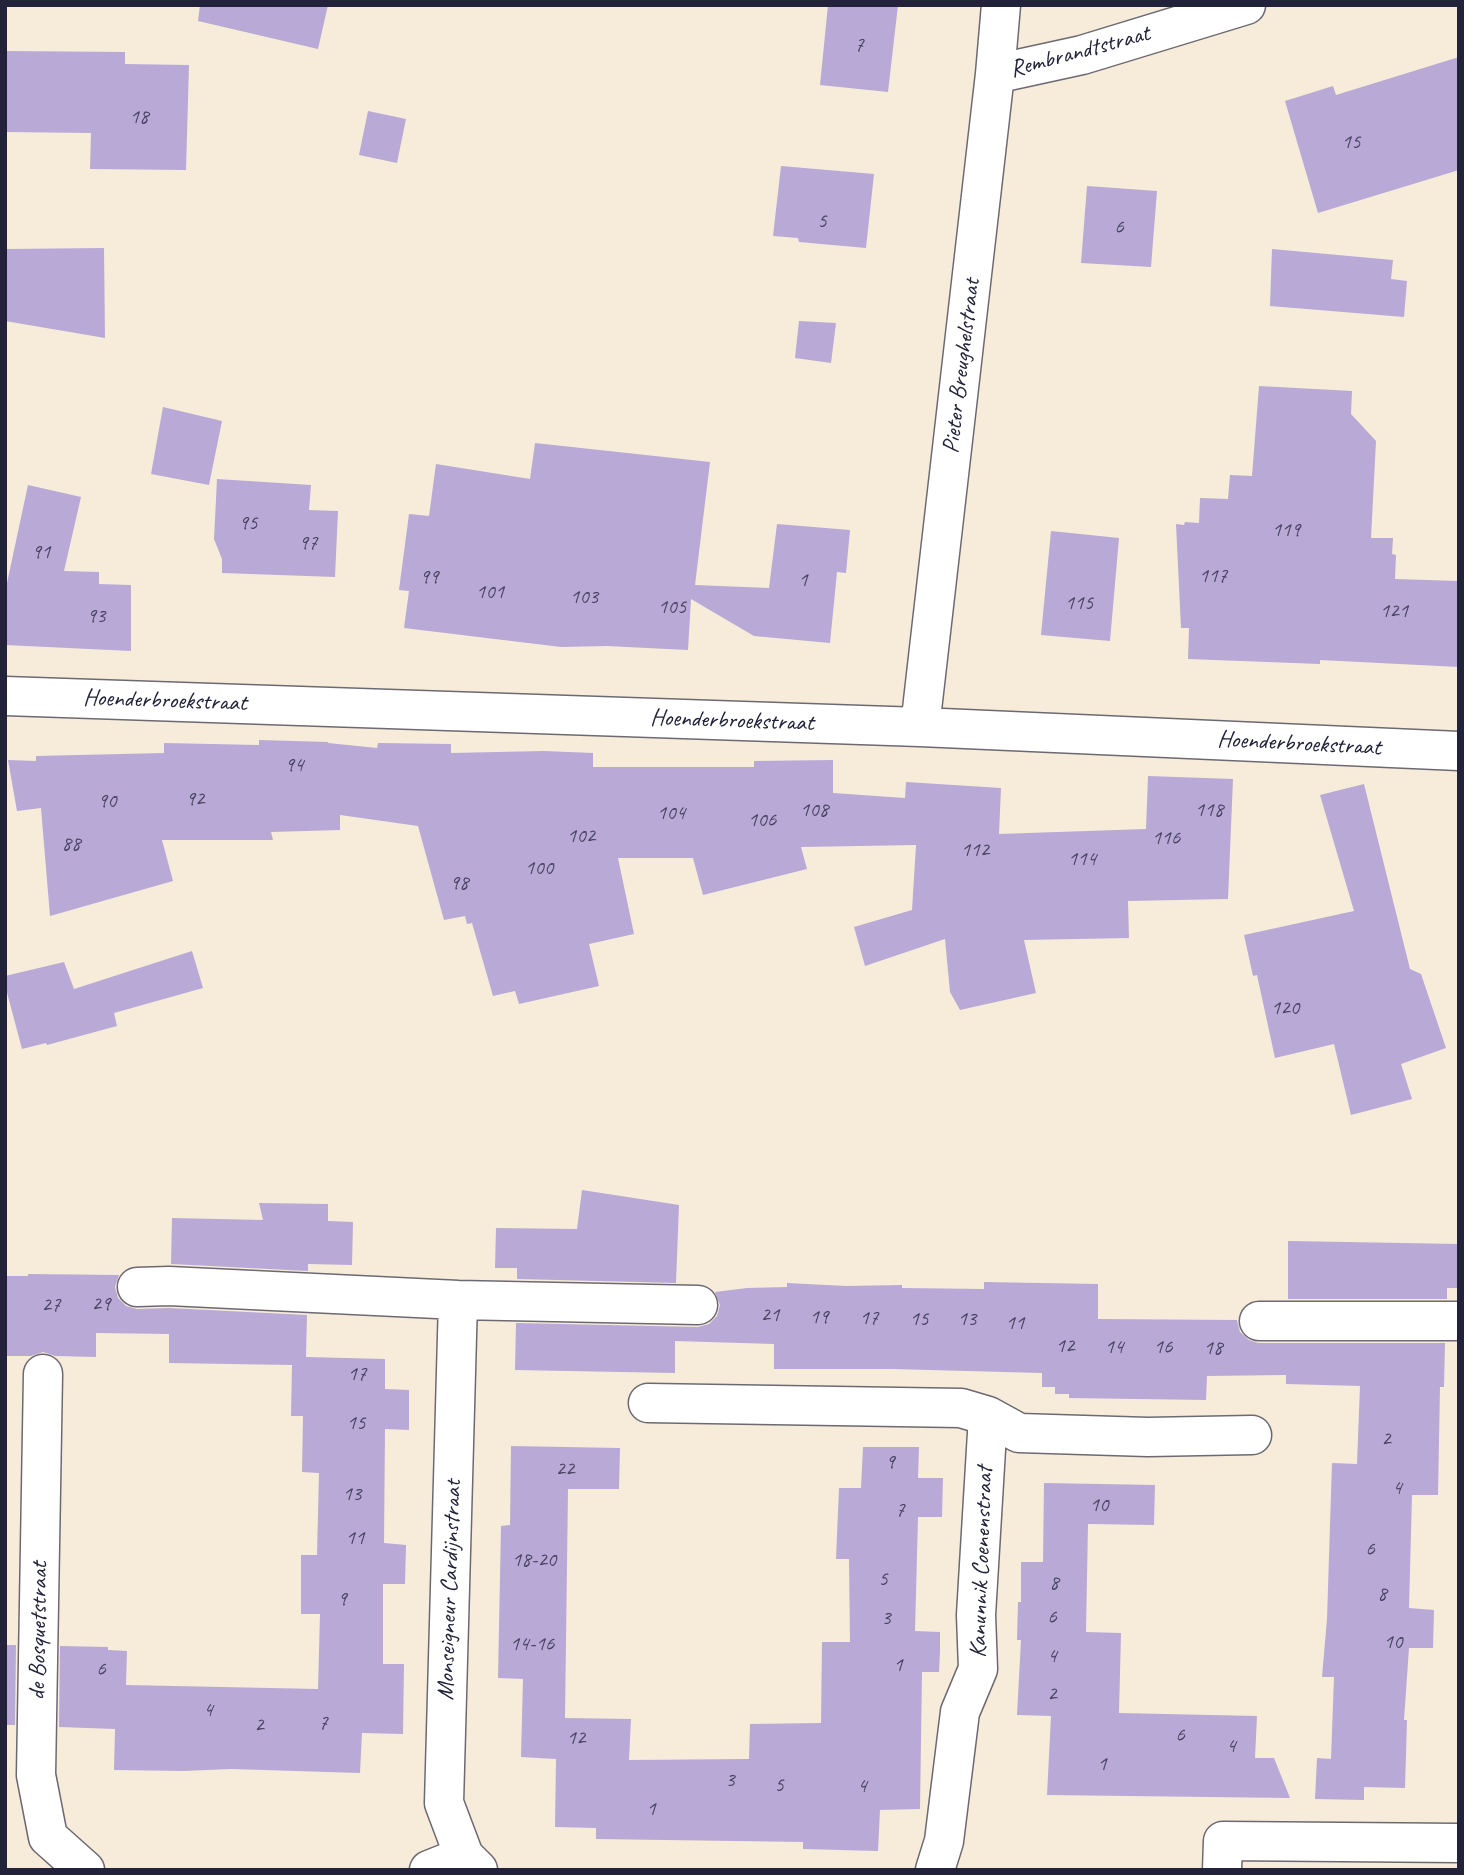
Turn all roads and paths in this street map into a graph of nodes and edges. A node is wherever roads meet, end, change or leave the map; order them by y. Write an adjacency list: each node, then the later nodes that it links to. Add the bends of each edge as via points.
1 (1001, 5): 3 (street, Pieter Breughelstraat)
2 (1246, 5): 3 (street, Rembrandtstraat, via 1082,55)
3 (995, 74): 5 (street, Pieter Breughelstraat)
4 (5, 696): 5 (street, Hoenderbroekstraat)
5 (920, 727): 6 (street, Hoenderbroekstraat)
6 (1459, 751)
7 (137, 1287): 8 (street)
8 (458, 1300): 9 (street); 17 (street, Monseigneur Cardijnstraat, via 444,1803)
9 (698, 1305)
10 (1259, 1321): 11 (street)
11 (1459, 1321)
12 (43, 1374): 18 (street, de Bosquetstraat, via 36,1775 48,1837)
13 (648, 1403): 14 (street, via 961,1408)
14 (988, 1416): 15 (street, via 1020,1433); 19 (street, Kanunnik Coenenstraat, via 976,1615 978,1669 960,1712 944,1841)
15 (1252, 1435)
16 (1459, 1843): 20 (street, via 1223,1841)
17 (457, 1865)
18 (85, 1870)
19 (935, 1870)
20 (1223, 1870)

